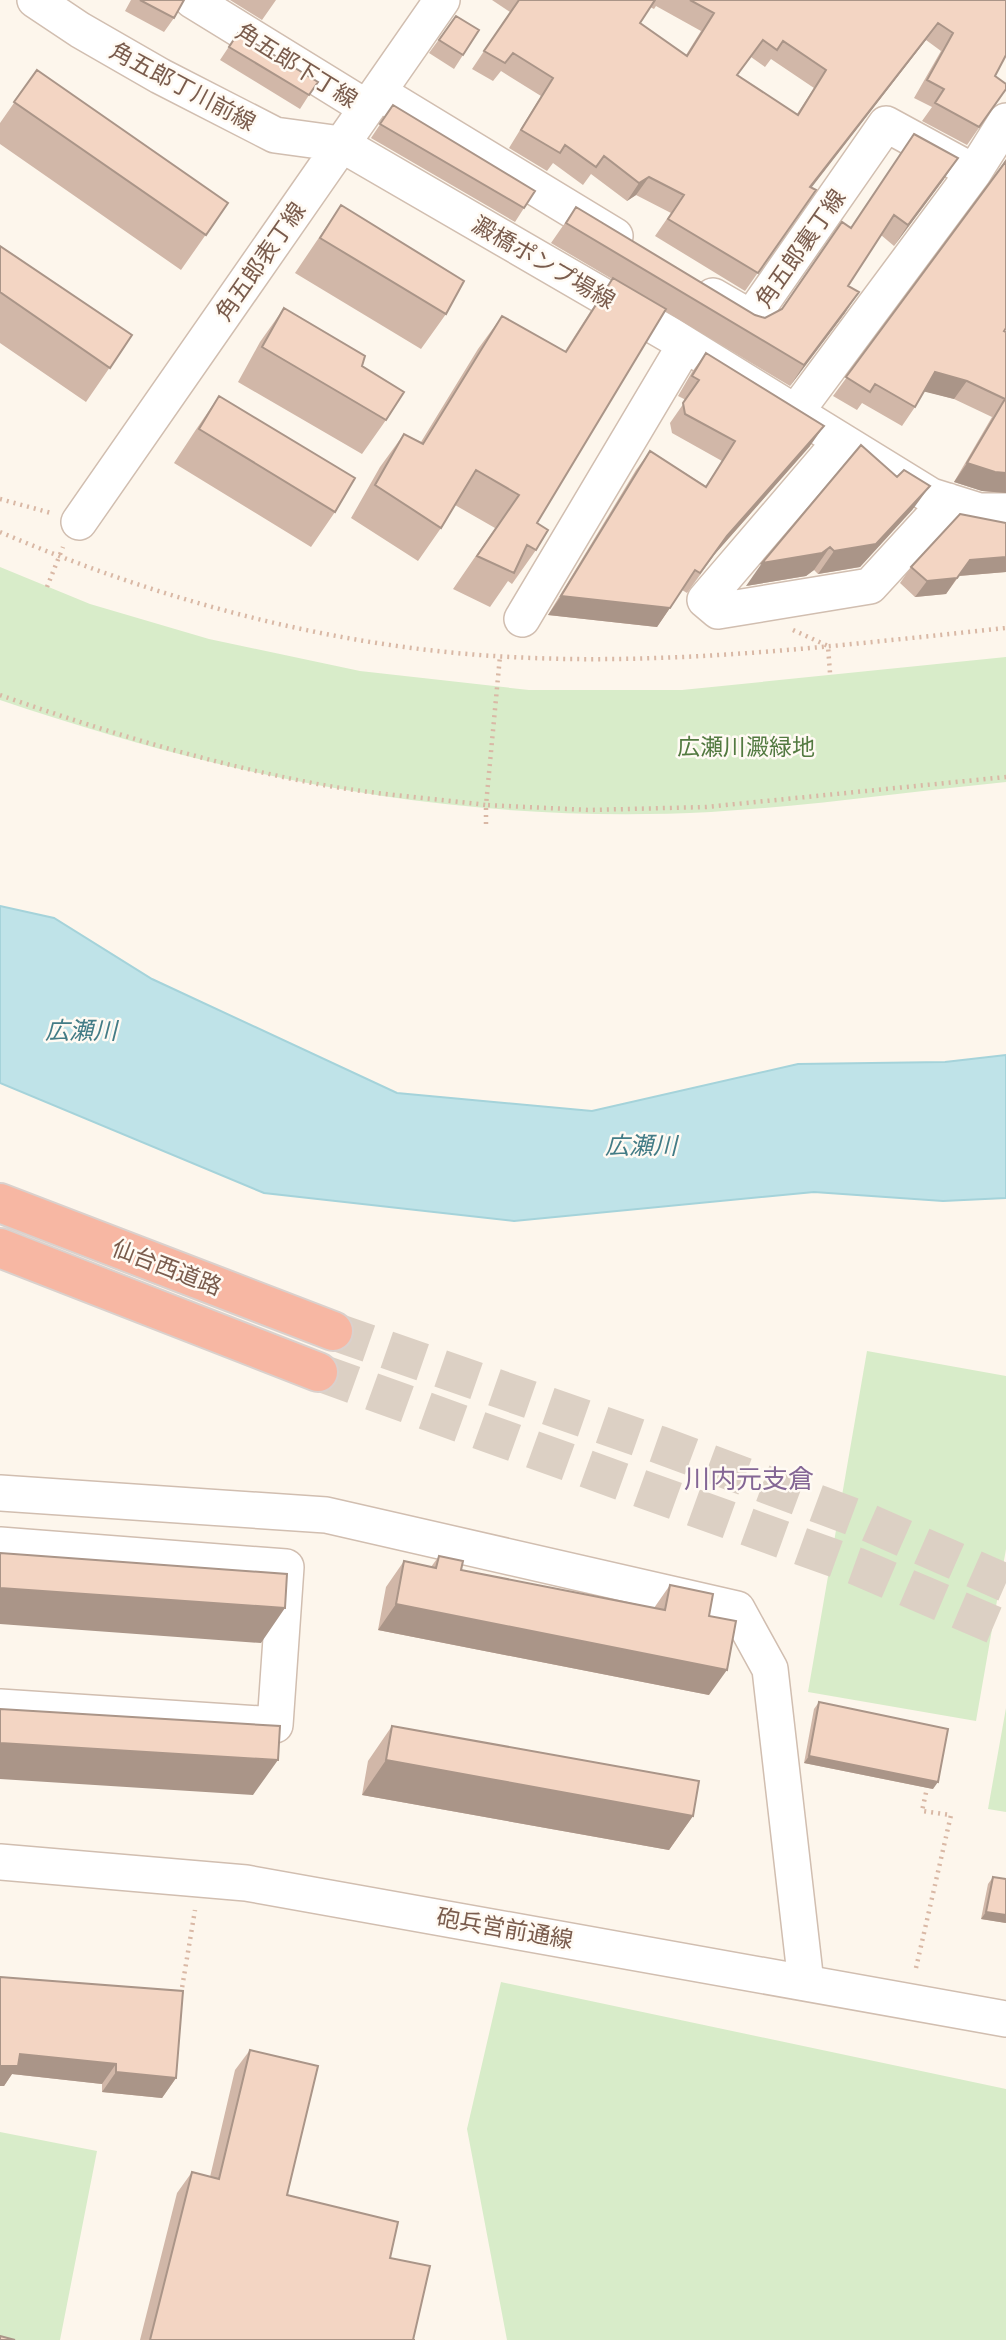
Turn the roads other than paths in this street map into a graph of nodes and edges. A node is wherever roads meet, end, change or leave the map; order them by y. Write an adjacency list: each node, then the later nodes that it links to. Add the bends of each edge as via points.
1 (35, 0): 6 (street, 角五郎丁川前線, via 160,76 275,135)
2 (192, 0): 4 (street, 角五郎下丁線)
3 (442, 0): 4 (street, 角五郎表丁線)
4 (372, 100): 6 (street, 角五郎表丁線); 8 (street)
5 (1006, 121): 7 (street)
6 (341, 144): 10 (street, 澱橋ポンプ場線); 15 (street, 角五郎表丁線)
7 (974, 172): 9 (street, 角五郎裏丁線, via 886,124 751,318); 11 (street)
8 (646, 255)
9 (681, 276)
10 (685, 345): 11 (street, 澱橋ポンプ場線); 16 (street)
11 (795, 413): 12 (street, 澱橋ポンプ場線)
12 (841, 441): 13 (street, 澱橋ポンプ場線, via 931,496); 13 (street, via 705,600 718,611 870,586)
13 (948, 501): 14 (street, 澱橋ポンプ場線, via 979,511)
14 (1006, 512)
15 (70, 519)
16 (517, 634)
17 (0, 1203): 19 (highway, 仙台西道路)
18 (0, 1248): 20 (highway, 仙台西道路)
19 (333, 1331)
20 (318, 1372)
21 (0, 1493): 25 (street, via 326,1516 737,1609 769,1669)
22 (0, 1545): 23 (street, via 286,1567 275,1725)
23 (0, 1707)
24 (0, 1862): 25 (street, 砲兵営前通線, via 247,1883)
25 (806, 1983): 26 (street, 砲兵営前通線)
26 (1006, 2019)

